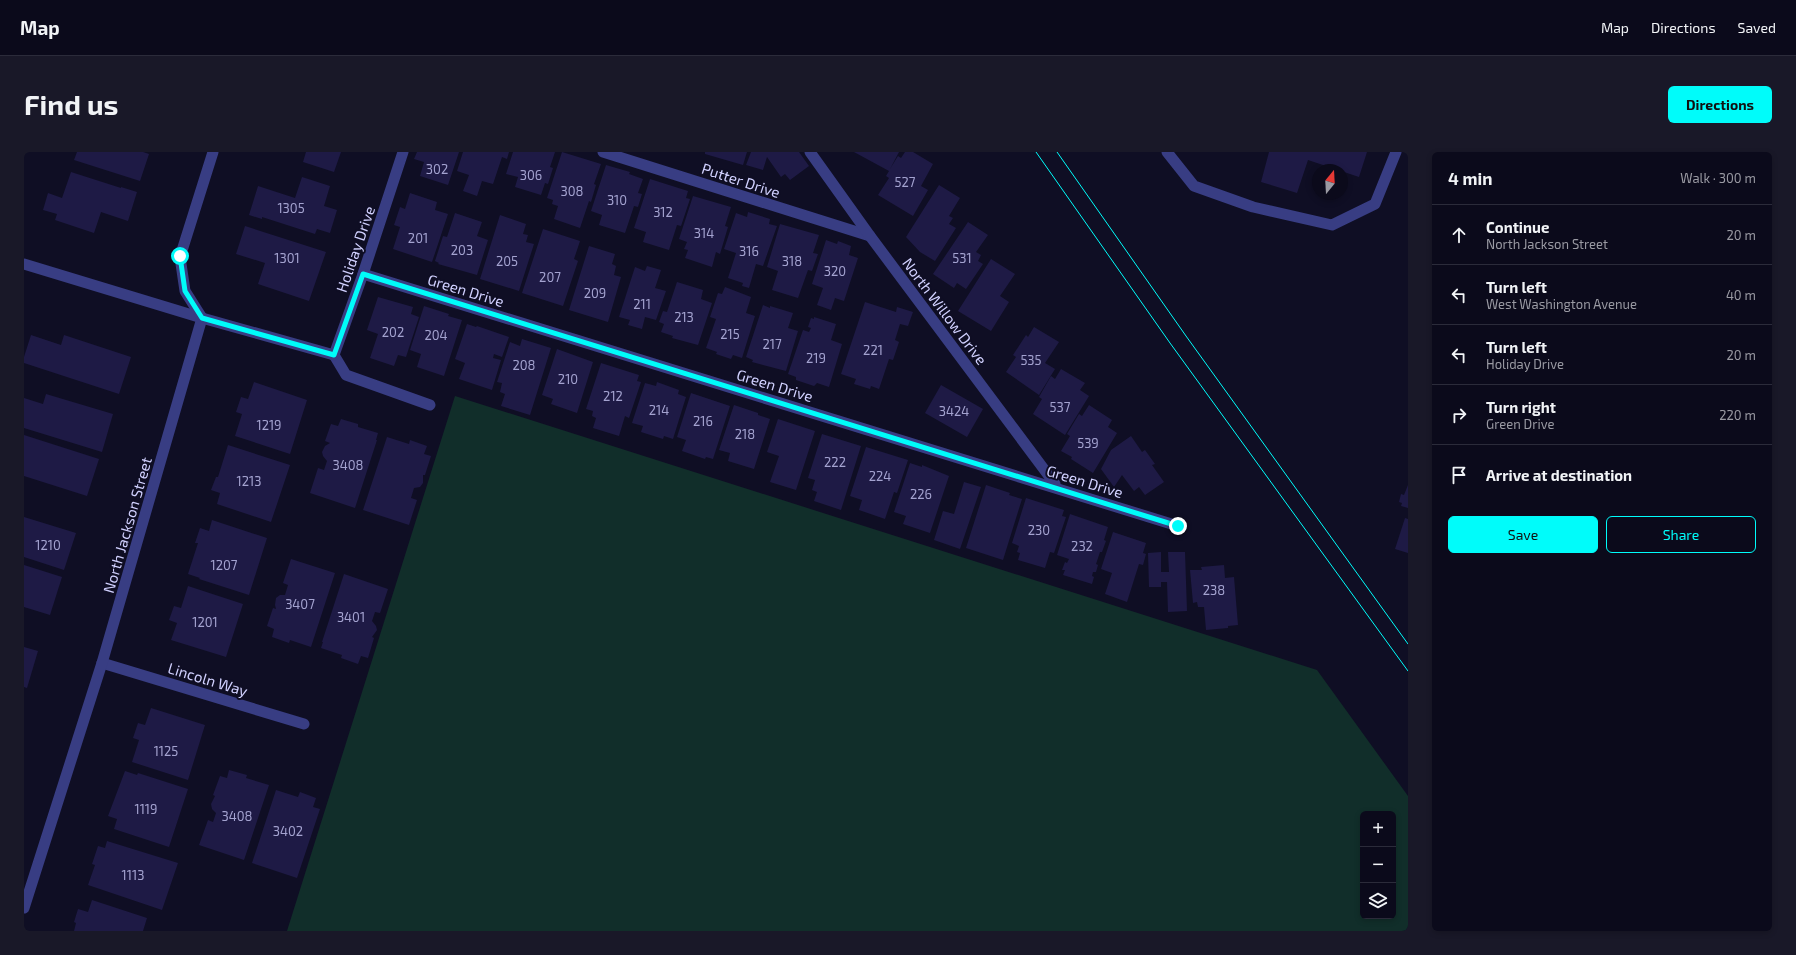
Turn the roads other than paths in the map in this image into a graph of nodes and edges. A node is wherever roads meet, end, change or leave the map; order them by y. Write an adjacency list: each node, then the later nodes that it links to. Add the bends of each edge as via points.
1 (213, 152): 10 (street, via 180,256 185,291)
2 (404, 152): 9 (street, Holiday Drive)
3 (604, 152): 7 (street, Putter Drive)
4 (810, 152): 7 (street, North Willow Drive)
5 (1167, 152): 6 (street, via 1194,186 1253,207 1332,225 1375,204)
6 (1396, 152)
7 (870, 236): 13 (street, North Willow Drive, via 1055,484)
8 (24, 264): 10 (street)
9 (363, 274): 11 (street, Holiday Drive); 13 (street, Green Drive)
10 (202, 318): 11 (street); 15 (street, North Jackson Street)
11 (334, 355): 12 (street, via 346,376)
12 (430, 405)
13 (1054, 487): 14 (street, Green Drive)
14 (1178, 526)
15 (102, 663): 16 (street, Lincoln Way); 17 (street, North Jackson Street)
16 (304, 724)
17 (24, 908)

